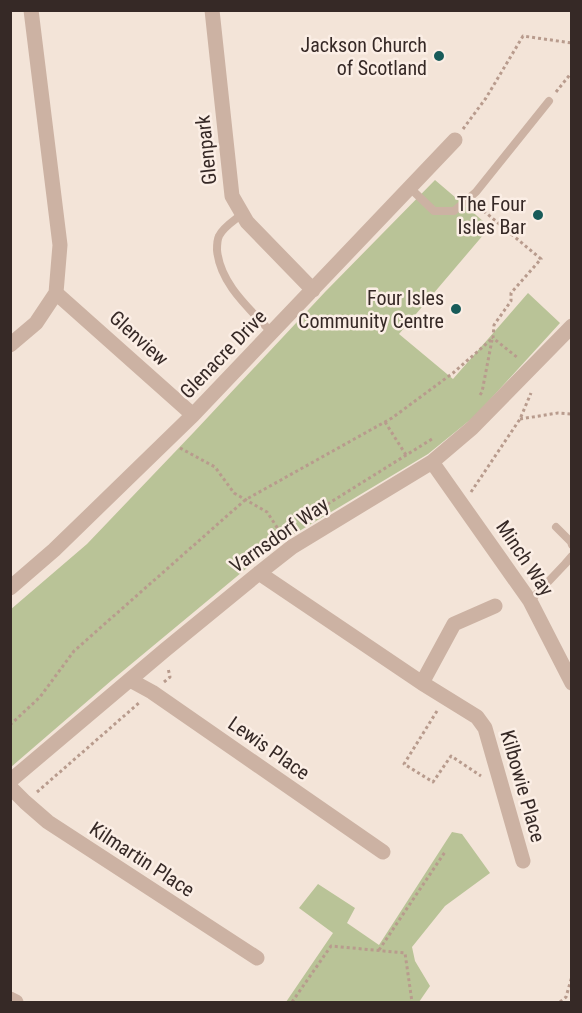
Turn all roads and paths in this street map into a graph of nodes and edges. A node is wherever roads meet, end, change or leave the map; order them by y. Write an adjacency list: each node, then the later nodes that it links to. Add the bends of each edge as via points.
1 (31, 10): 11 (street, via 60,245)
2 (212, 10): 9 (street, Glenpark, via 232,196)
3 (572, 43): 6 (path, via 523,36)
4 (572, 72): 5 (path)
5 (549, 101): 8 (lane)
6 (455, 140): 7 (street, Glenacre Drive)
7 (410, 188): 8 (lane, via 434,211 454,211); 10 (street, Glenacre Drive)
8 (469, 198): 14 (path, via 541,259 511,293 511,301 494,325)
9 (242, 214): 10 (street, Glenpark); 13 (lane, via 219,235 218,260 234,291)
10 (313, 290): 13 (street, Glenacre Drive)
11 (56, 293): 15 (street, via 36,324); 20 (street, Glenview)
12 (572, 326): 16 (street, Varnsdorf Way)
13 (272, 333): 20 (street, Glenacre Drive)
14 (493, 338): 16 (path); 18 (path, via 482,392); 22 (path)
15 (10, 345)
16 (532, 368): 26 (street, Varnsdorf Way, via 472,429)
17 (532, 390): 21 (path)
18 (477, 399)
19 (572, 414): 21 (path, via 558,412)
20 (194, 415): 24 (street, Glenacre Drive)
21 (519, 419): 28 (path)
22 (386, 422): 25 (path); 27 (path)
23 (433, 439): 25 (path)
24 (166, 441): 27 (path, via 216,467 234,493); 35 (street, Glenacre Drive)
25 (406, 455): 29 (path)
26 (432, 462): 28 (street, Minch Way); 32 (street, Varnsdorf Way)
27 (245, 500): 32 (path, via 267,512); 44 (path, via 74,651 40,697)
28 (463, 504): 36 (street, Minch Way)
29 (300, 521)
30 (556, 527): 31 (lane)
31 (572, 545)
32 (292, 547): 34 (street, Varnsdorf Way)
33 (572, 555): 36 (lane)
34 (259, 573): 38 (street, Varnsdorf Way); 40 (street, Kilbowie Place)
35 (10, 588)
36 (530, 601): 41 (street, Minch Way)
37 (495, 606): 40 (street, via 454,624)
38 (165, 650): 39 (street, Varnsdorf Way); 42 (path, via 170,677)
39 (130, 680): 42 (street, Lewis Place); 45 (street, Varnsdorf Way)
40 (422, 683): 43 (street, Kilbowie Place)
41 (572, 684)
42 (152, 692): 48 (path); 49 (street, Lewis Place)
43 (446, 697): 47 (street, Kilbowie Place, via 477,717 485,728); 47 (path, via 404,764 434,782 451,756)
44 (10, 725)
45 (10, 781)
46 (10, 787): 48 (street, Kilmartin Place)
47 (503, 790): 51 (street, Kilbowie Place)
48 (25, 802): 53 (street, Kilmartin Place, via 48,822)
49 (383, 852)
50 (445, 852): 52 (path)
51 (523, 861)
52 (378, 951): 57 (path, via 331,946); 58 (path, via 405,953)
53 (257, 958)
54 (572, 976): 59 (path, via 566,997)
55 (10, 999): 56 (street)
56 (16, 1002)
57 (292, 1002)
58 (412, 1002)
59 (560, 1002)

